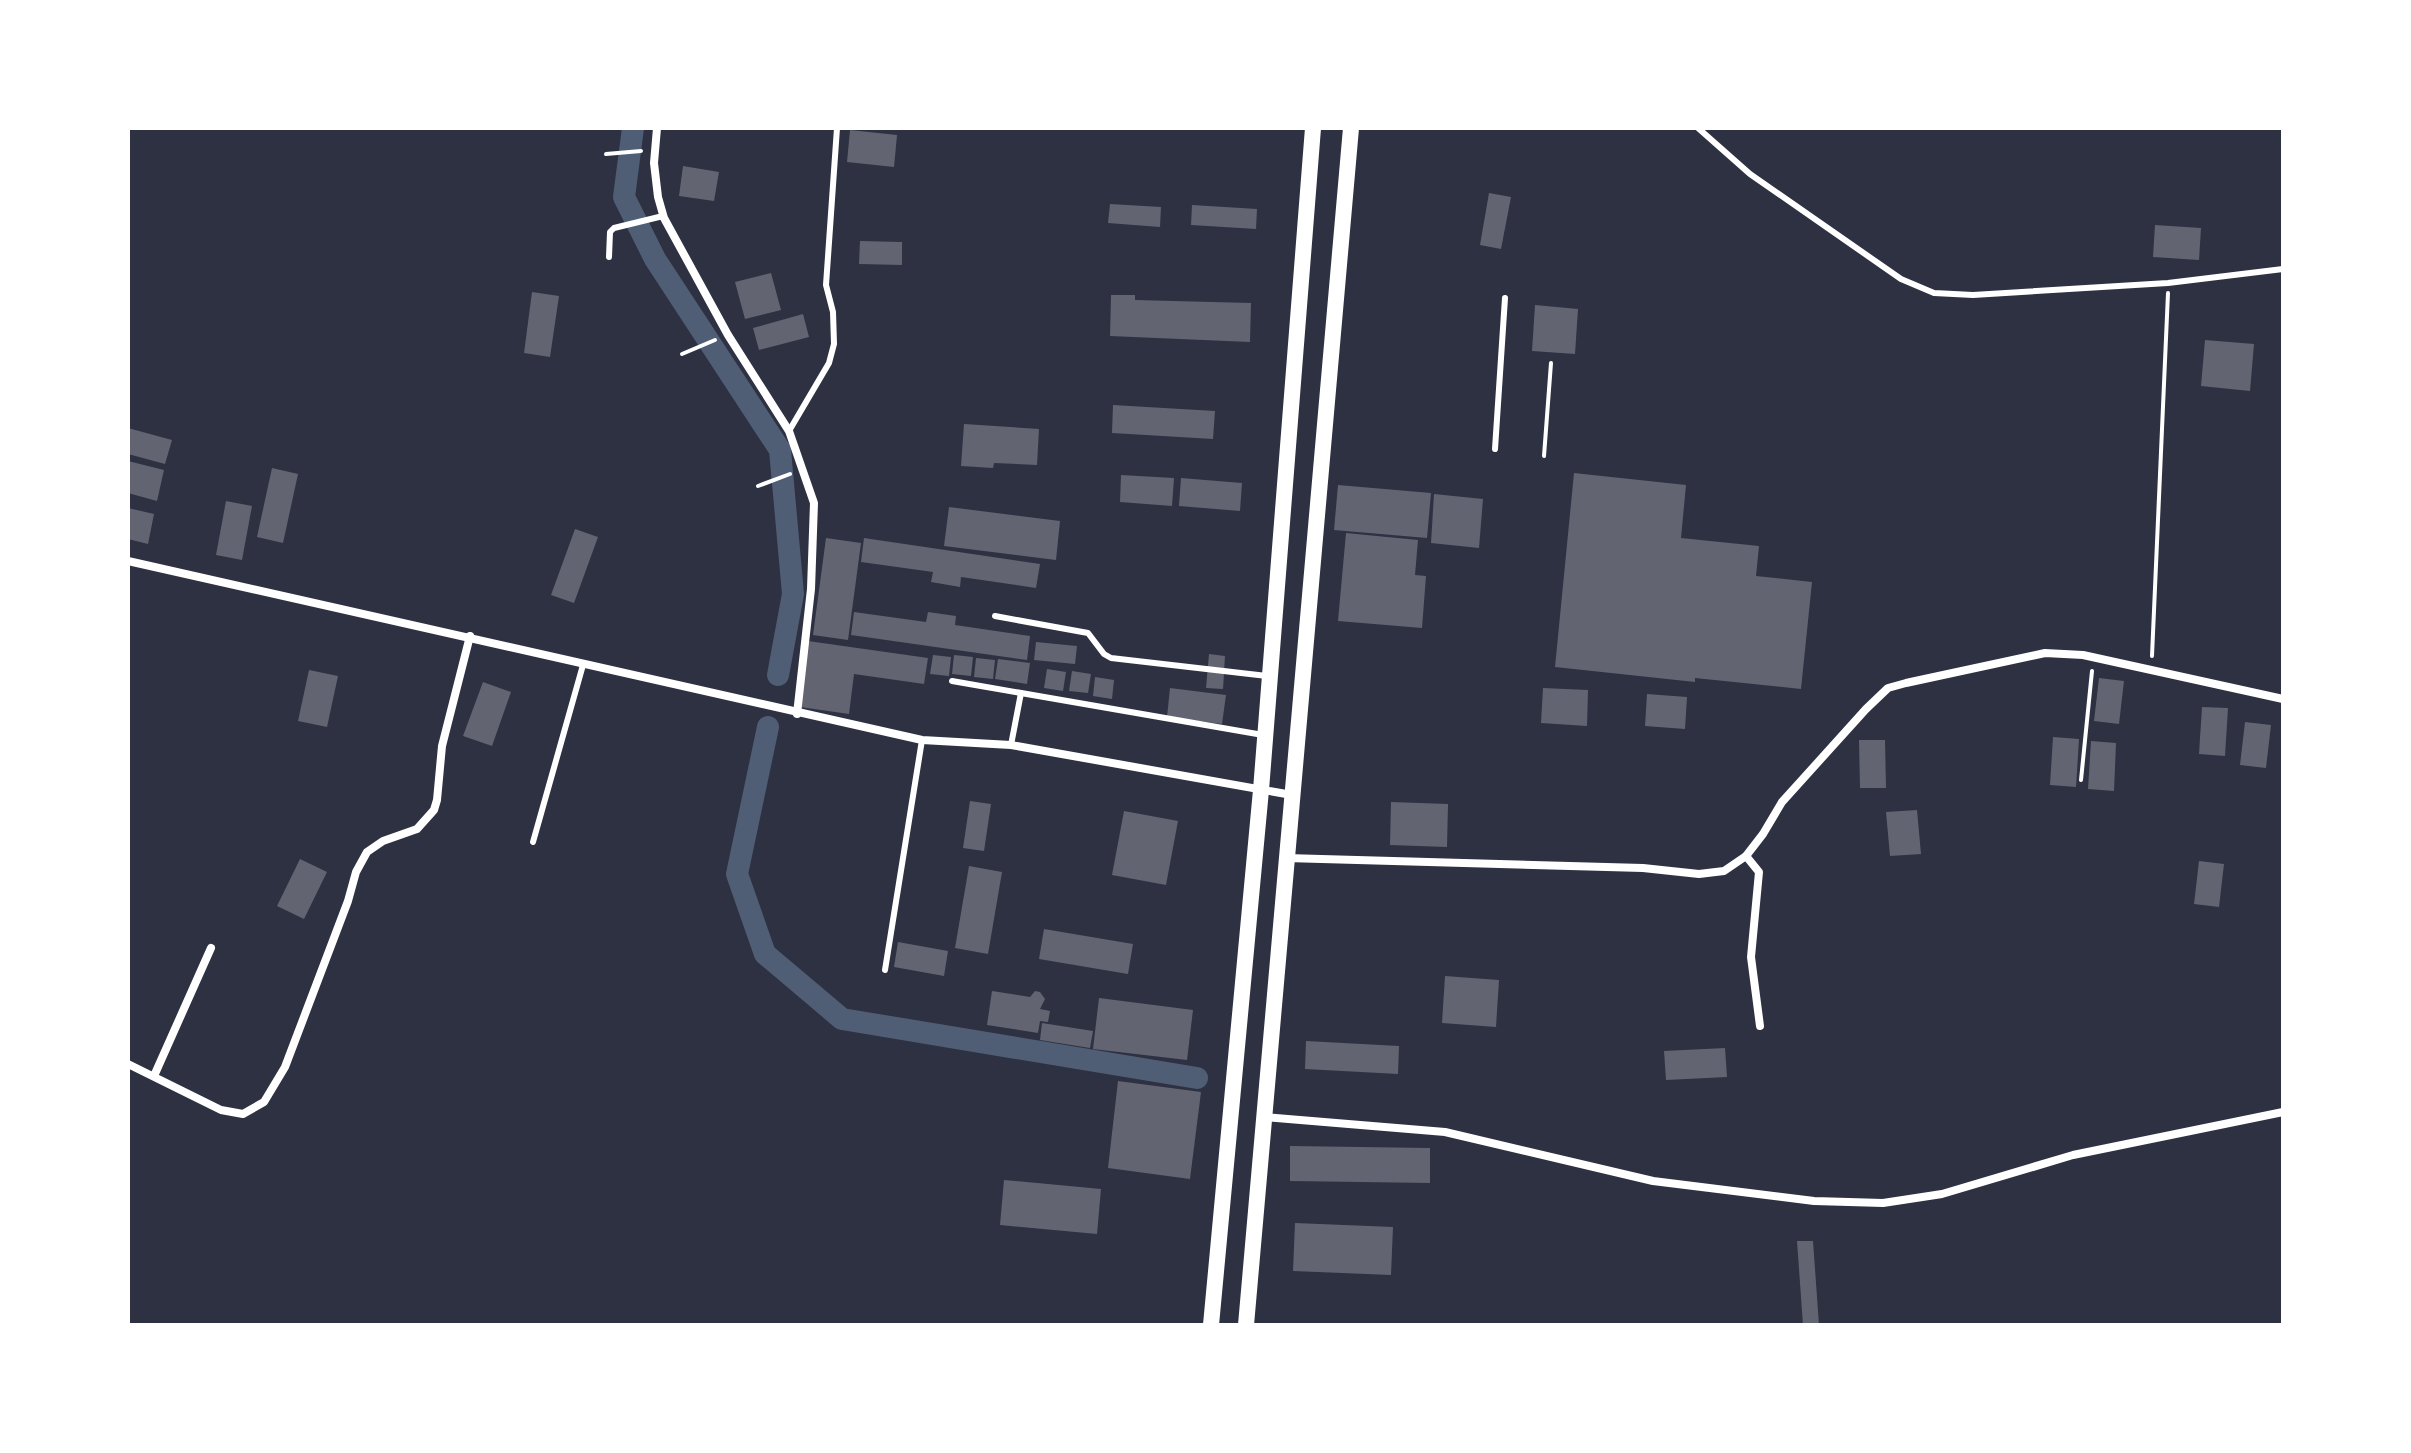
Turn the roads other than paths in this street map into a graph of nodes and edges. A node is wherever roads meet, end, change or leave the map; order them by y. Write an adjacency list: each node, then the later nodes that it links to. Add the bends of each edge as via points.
1 (657, 128): 6 (street)
2 (837, 128): 10 (lane, via 826,285 834,344 829,363)
3 (1313, 128): 16 (main road)
4 (1351, 128): 25 (main road)
5 (1698, 128): 8 (lane, via 1750,174 1901,279 1934,293 2168,283)
6 (663, 216): 7 (lane, via 610,232); 10 (street, via 728,335)
7 (609, 257)
8 (2283, 269)
9 (1505, 298): 11 (lane)
10 (789, 431): 20 (street, via 814,503)
11 (1495, 449)
12 (128, 561): 14 (street)
13 (995, 616): 16 (lane, via 1088,633 1111,658)
14 (470, 636): 15 (street); 33 (street, via 442,746 434,810 417,829 367,852 285,1067 264,1102 243,1114 221,1110)
15 (583, 665): 20 (street); 26 (lane)
16 (1270, 676): 21 (main road)
17 (952, 681): 18 (lane)
18 (1021, 693): 21 (lane); 23 (lane)
19 (2283, 699): 27 (street, via 2093,657 2045,653 1888,688 1782,802)
20 (797, 714): 22 (street)
21 (1265, 735): 24 (main road)
22 (922, 740): 23 (street); 30 (lane)
23 (1011, 745): 24 (street)
24 (1261, 790): 25 (street); 36 (main road)
25 (1292, 795): 28 (main road)
26 (533, 842)
27 (1746, 856): 28 (street, via 1724,871 1699,874); 31 (street, via 1759,872 1751,957)
28 (1286, 858): 35 (main road)
29 (211, 948): 33 (street)
30 (885, 970)
31 (1760, 1026)
32 (128, 1064): 33 (street)
33 (154, 1076)
34 (2283, 1112): 35 (street, via 2073,1155 1942,1194 1883,1203 1814,1201 1653,1181 1445,1132)
35 (1265, 1117): 37 (main road)
36 (1211, 1325)
37 (1246, 1325)

